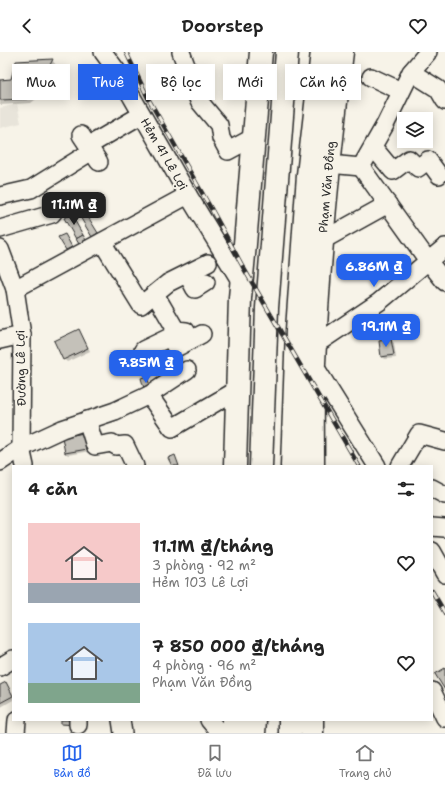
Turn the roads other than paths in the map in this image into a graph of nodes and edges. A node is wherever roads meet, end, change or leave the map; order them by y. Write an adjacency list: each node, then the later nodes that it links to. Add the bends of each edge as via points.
1 (103, 52): 12 (street, Hẻm 41 Lê Lợi, via 117,71)
2 (181, 52): 13 (street, via 199,101 219,125 221,138 228,151)
3 (261, 52): 13 (main road)
4 (287, 52): 51 (main road, via 267,308)
5 (322, 52): 52 (main road, Phạm Văn Đồng, via 308,176 298,315)
6 (342, 52): 15 (main road, Phạm Văn Đồng)
7 (428, 52): 8 (street)
8 (411, 72): 10 (street); 11 (street, via 438,89)
9 (370, 77): 10 (street)
10 (401, 91): 14 (street)
11 (445, 101)
12 (141, 114): 18 (street, Hẻm 41 Lê Lợi); 19 (street, via 31,190)
13 (254, 137): 32 (main road)
14 (373, 147): 16 (street); 17 (street, via 393,170 409,159 418,168 428,160)
15 (329, 164): 16 (street); 23 (main road, Phạm Văn Đồng)
16 (361, 167): 20 (street)
17 (439, 175)
18 (188, 195): 24 (street); 32 (street, Hẻm 41 Lê Lợi)
19 (0, 196)
20 (388, 204): 23 (street); 27 (street)
21 (56, 208): 22 (street, via 52,214)
22 (0, 228)
23 (323, 240): 40 (main road, Phạm Văn Đồng)
24 (102, 242): 30 (street); 34 (street, via 141,305)
25 (445, 248): 27 (street)
26 (0, 249): 30 (street, Đường Lê Lợi)
27 (429, 262): 33 (street); 40 (street)
28 (208, 263): 29 (street)
29 (187, 274): 31 (street, via 195,289); 34 (street, via 168,283)
30 (8, 282): 36 (street, Đường Lê Lợi)
31 (206, 282)
32 (241, 282): 42 (main road)
33 (445, 282)
34 (155, 294): 35 (street)
35 (173, 333): 37 (street, via 186,331); 39 (street)
36 (22, 335): 38 (street); 46 (street, Đường Lê Lợi)
37 (196, 337)
38 (0, 340)
39 (143, 350)
40 (314, 355): 53 (main road, Phạm Văn Đồng); 54 (street)
41 (187, 370): 43 (street)
42 (237, 390): 43 (street, via 172,428); 50 (main road)
43 (149, 395): 44 (street, via 115,411)
44 (87, 420): 46 (street); 49 (street, via 95,446 112,443 116,446 125,445)
45 (445, 441): 55 (street, via 419,434)
46 (21, 448): 47 (street); 48 (street, Đường Lê Lợi)
47 (0, 462)
48 (25, 465)
49 (134, 465)
50 (235, 465)
51 (261, 465)
52 (292, 465)
53 (313, 465)
54 (376, 465)
55 (401, 465)
56 (433, 488): 57 (street)
57 (445, 494)
58 (438, 556): 59 (street)
59 (445, 574)
60 (12, 660): 61 (street)
61 (0, 667)
62 (433, 693): 63 (street)
63 (445, 718)
64 (17, 721): 71 (street)
65 (122, 721): 72 (street)
66 (210, 721): 73 (street)
67 (234, 721): 74 (main road)
68 (254, 721): 75 (main road)
69 (290, 721): 76 (main road)
70 (312, 721): 77 (main road)
71 (16, 733)
72 (123, 733)
73 (220, 733)
74 (234, 733)
75 (254, 733)
76 (290, 733)
77 (312, 733)

